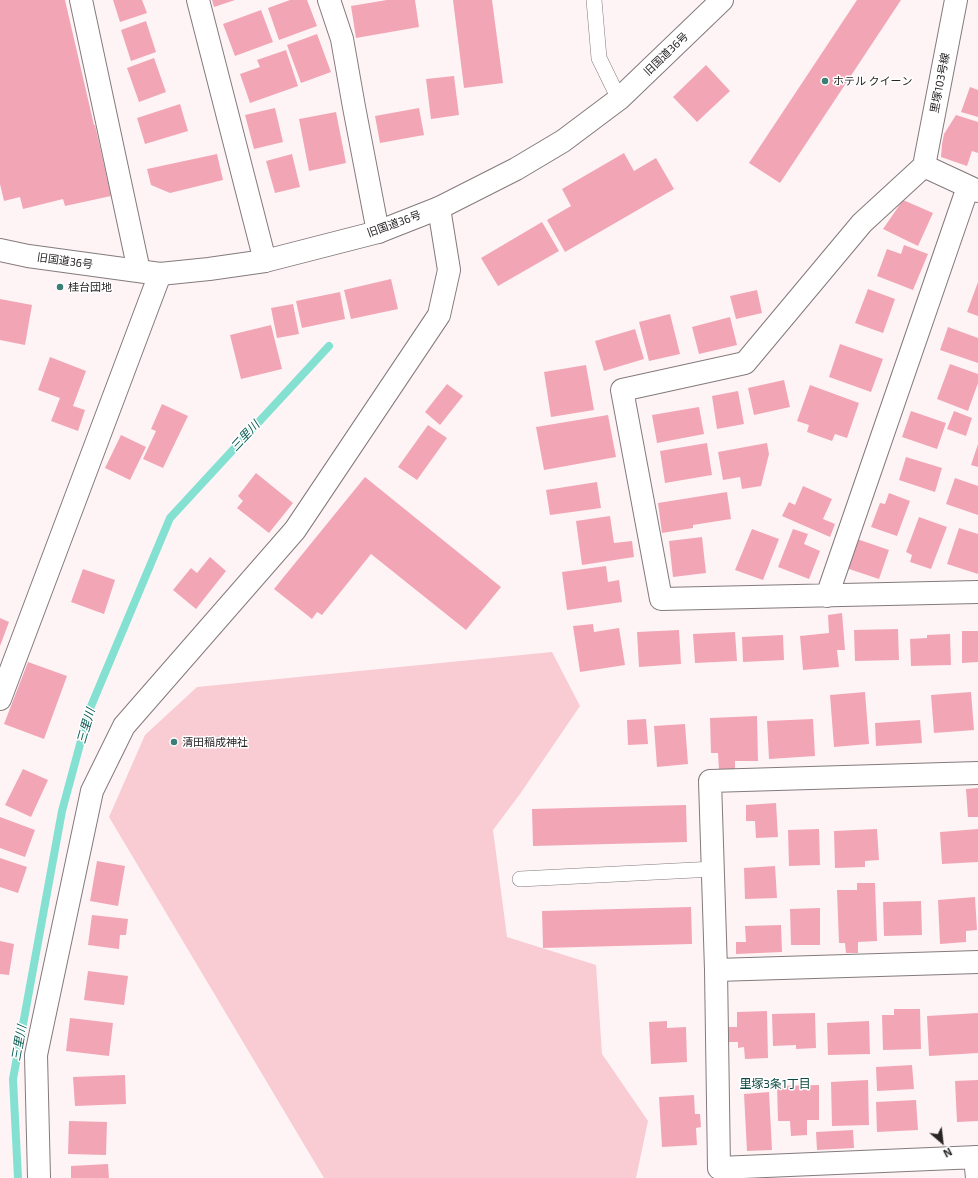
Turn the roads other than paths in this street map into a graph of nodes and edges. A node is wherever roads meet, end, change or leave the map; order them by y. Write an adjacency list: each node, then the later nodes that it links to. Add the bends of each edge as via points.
1 (81, 0): 14 (street)
2 (198, 0): 13 (street)
3 (329, 0): 11 (street, via 342,39)
4 (594, 0): 7 (lane, via 599,58)
5 (722, 0): 7 (street, 旧国道36号)
6 (956, 0): 8 (street, 里塚103号線)
7 (619, 99): 10 (street, 旧国道36号, via 563,141 516,169)
8 (924, 166): 9 (street); 16 (street, via 862,223 745,363 622,390 661,599)
9 (973, 189): 16 (street)
10 (438, 208): 11 (street, 旧国道36号); 24 (street, via 449,270 439,315 295,530 124,726 92,791 36,1055)
11 (378, 232): 13 (street, 旧国道36号)
12 (0, 250): 14 (street, 旧国道36号)
13 (265, 261): 14 (street, 旧国道36号, via 210,269)
14 (150, 272): 17 (street)
15 (978, 592): 16 (street)
16 (827, 596)
17 (2, 689)
18 (978, 773): 19 (street, via 710,781)
19 (714, 869): 20 (lane); 22 (street)
20 (520, 879)
21 (978, 962): 22 (street)
22 (716, 970): 23 (street, via 720,1168)
23 (977, 1164)
24 (39, 1178)

